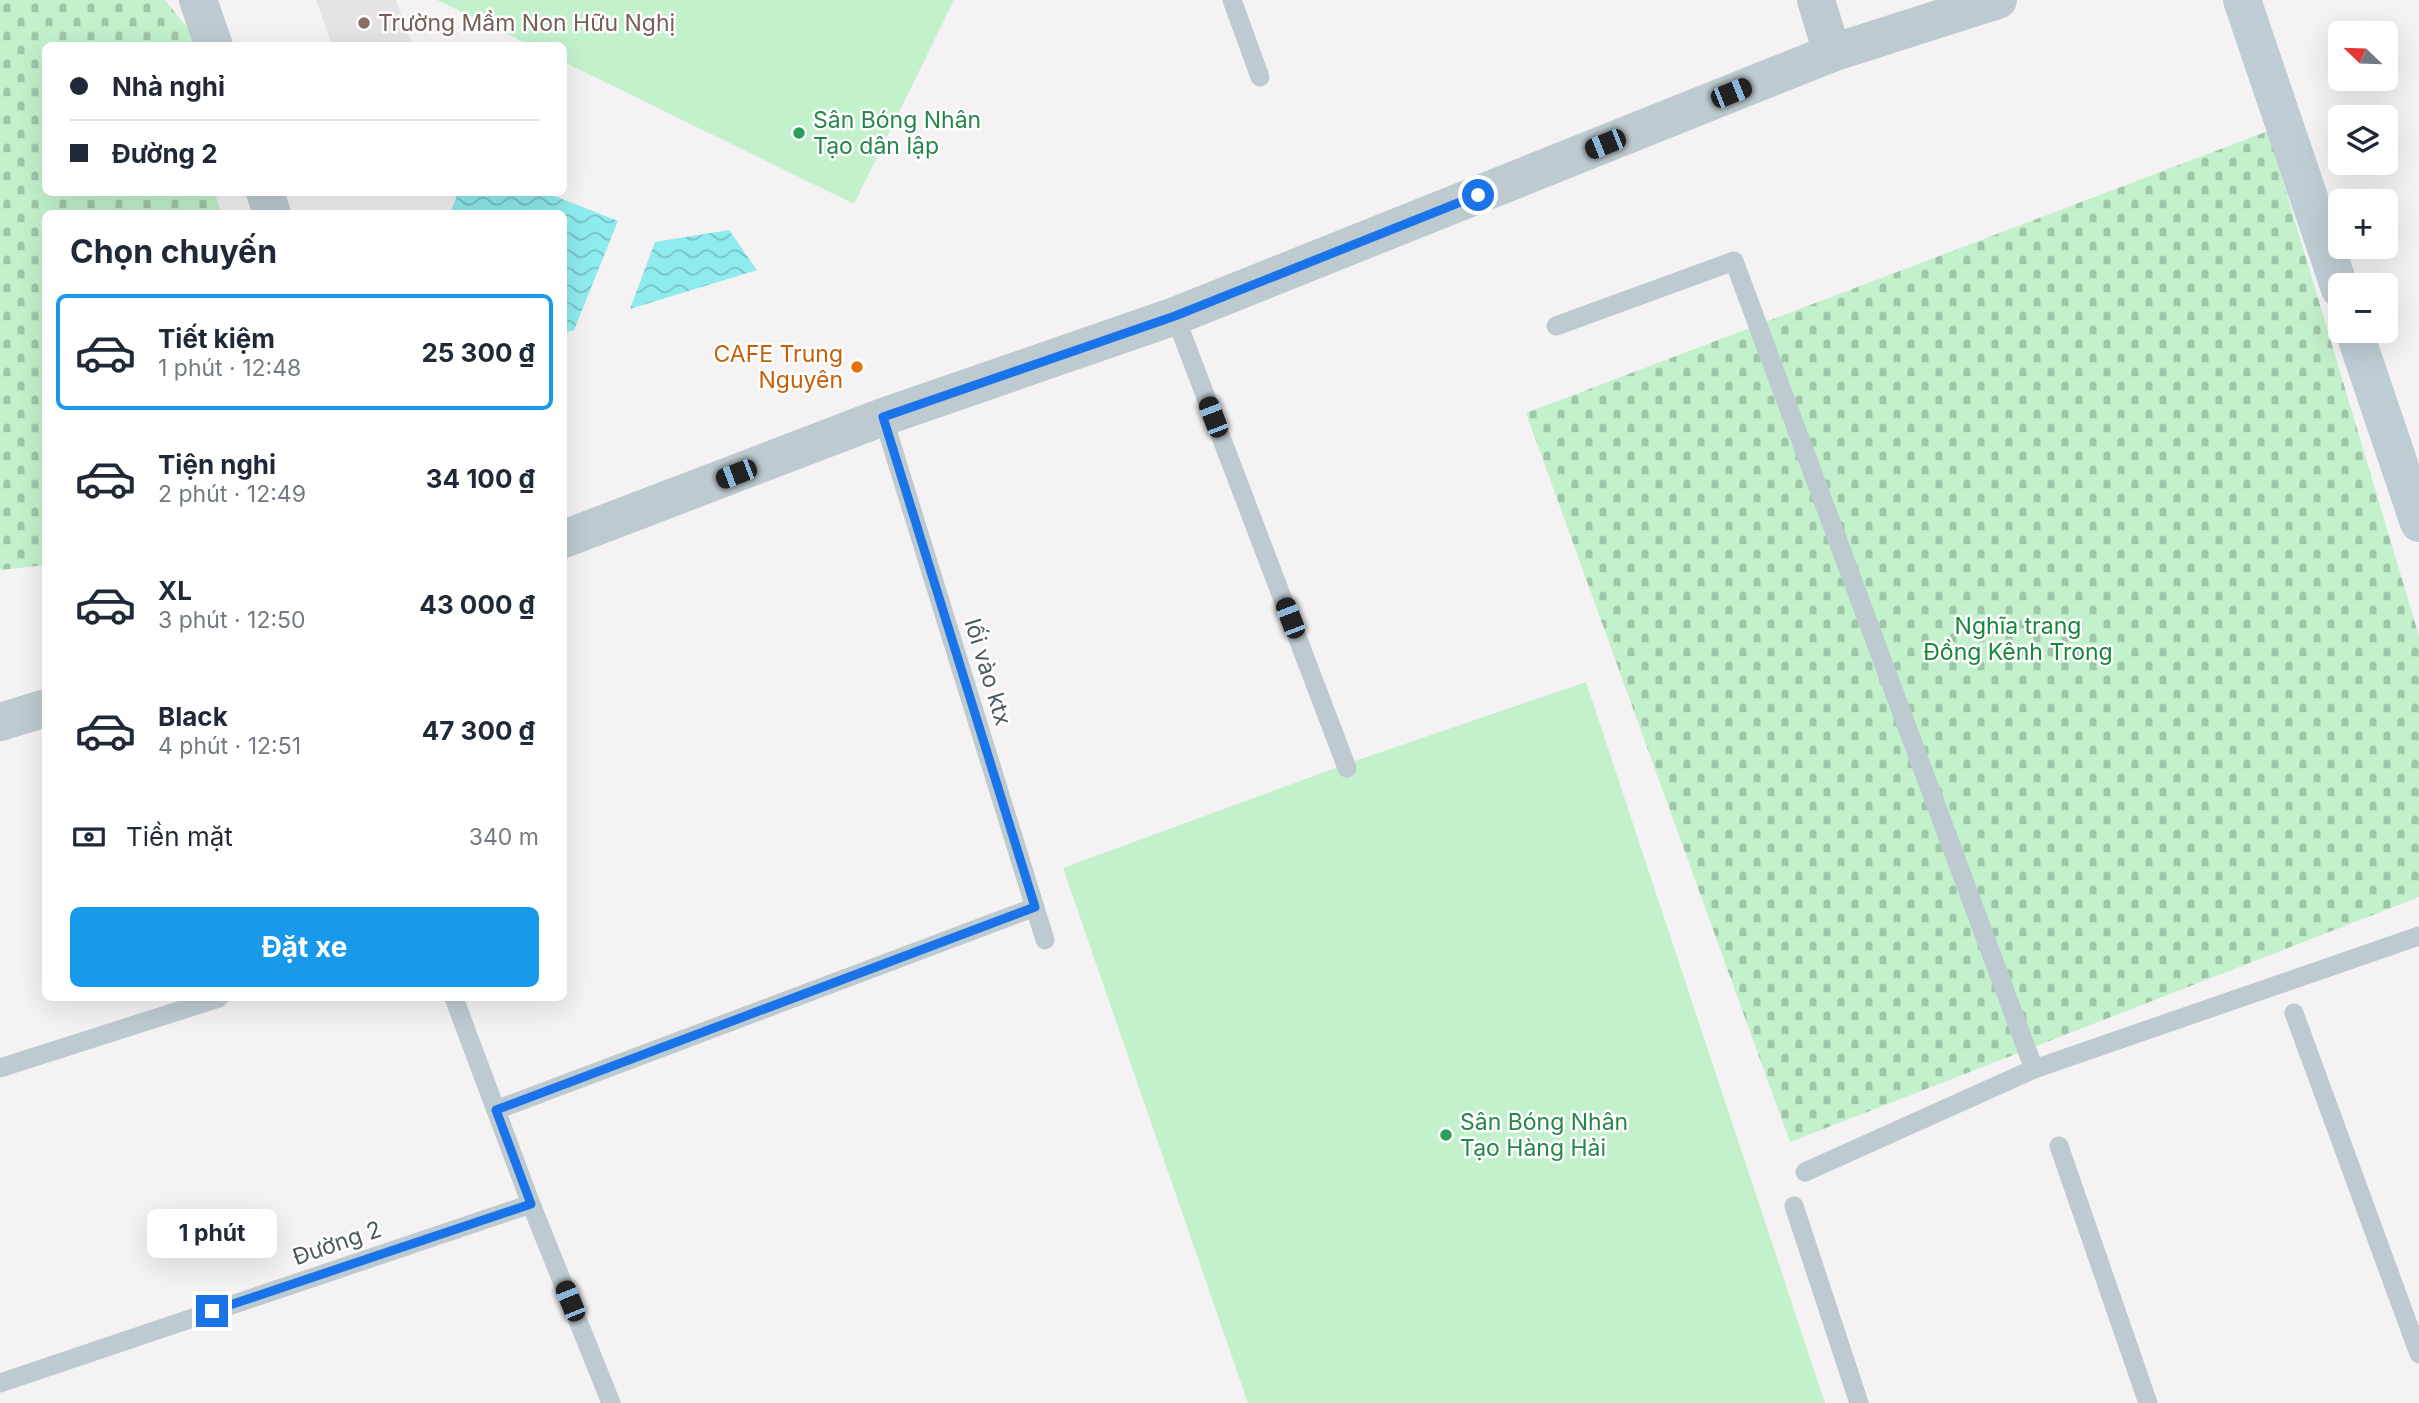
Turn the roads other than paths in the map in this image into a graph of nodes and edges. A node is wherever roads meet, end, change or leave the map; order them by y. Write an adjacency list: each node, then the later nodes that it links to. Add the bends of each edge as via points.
1 (198, 0): 6 (street)
2 (1231, 0): 8 (lane)
3 (1816, 0): 7 (street)
4 (1998, 0): 7 (street)
5 (2242, 0): 9 (street)
6 (213, 42)
7 (1832, 53): 10 (street)
8 (1259, 77)
9 (2335, 273)
10 (1175, 316): 13 (street); 18 (lane)
11 (1556, 326): 26 (lane, via 1734,261)
12 (2358, 343): 14 (street)
13 (883, 417): 15 (street); 19 (lane, lối vào ktx)
14 (2419, 523)
15 (567, 538)
16 (42, 709): 17 (street)
17 (0, 722)
18 (1347, 768)
19 (1035, 907): 21 (lane, lối vào ktx); 27 (lane)
20 (2419, 936): 26 (lane)
21 (1045, 940)
22 (210, 1001): 25 (lane)
23 (455, 1001): 27 (lane)
24 (2294, 1013): 32 (lane)
25 (0, 1068)
26 (2034, 1069): 29 (lane)
27 (496, 1110): 30 (lane)
28 (2059, 1146): 36 (lane)
29 (1805, 1172)
30 (531, 1204): 33 (lane, Đường 2); 34 (lane)
31 (1794, 1206): 35 (lane)
32 (2419, 1354)
33 (0, 1383)
34 (607, 1402)
35 (1858, 1403)
36 (2148, 1403)

